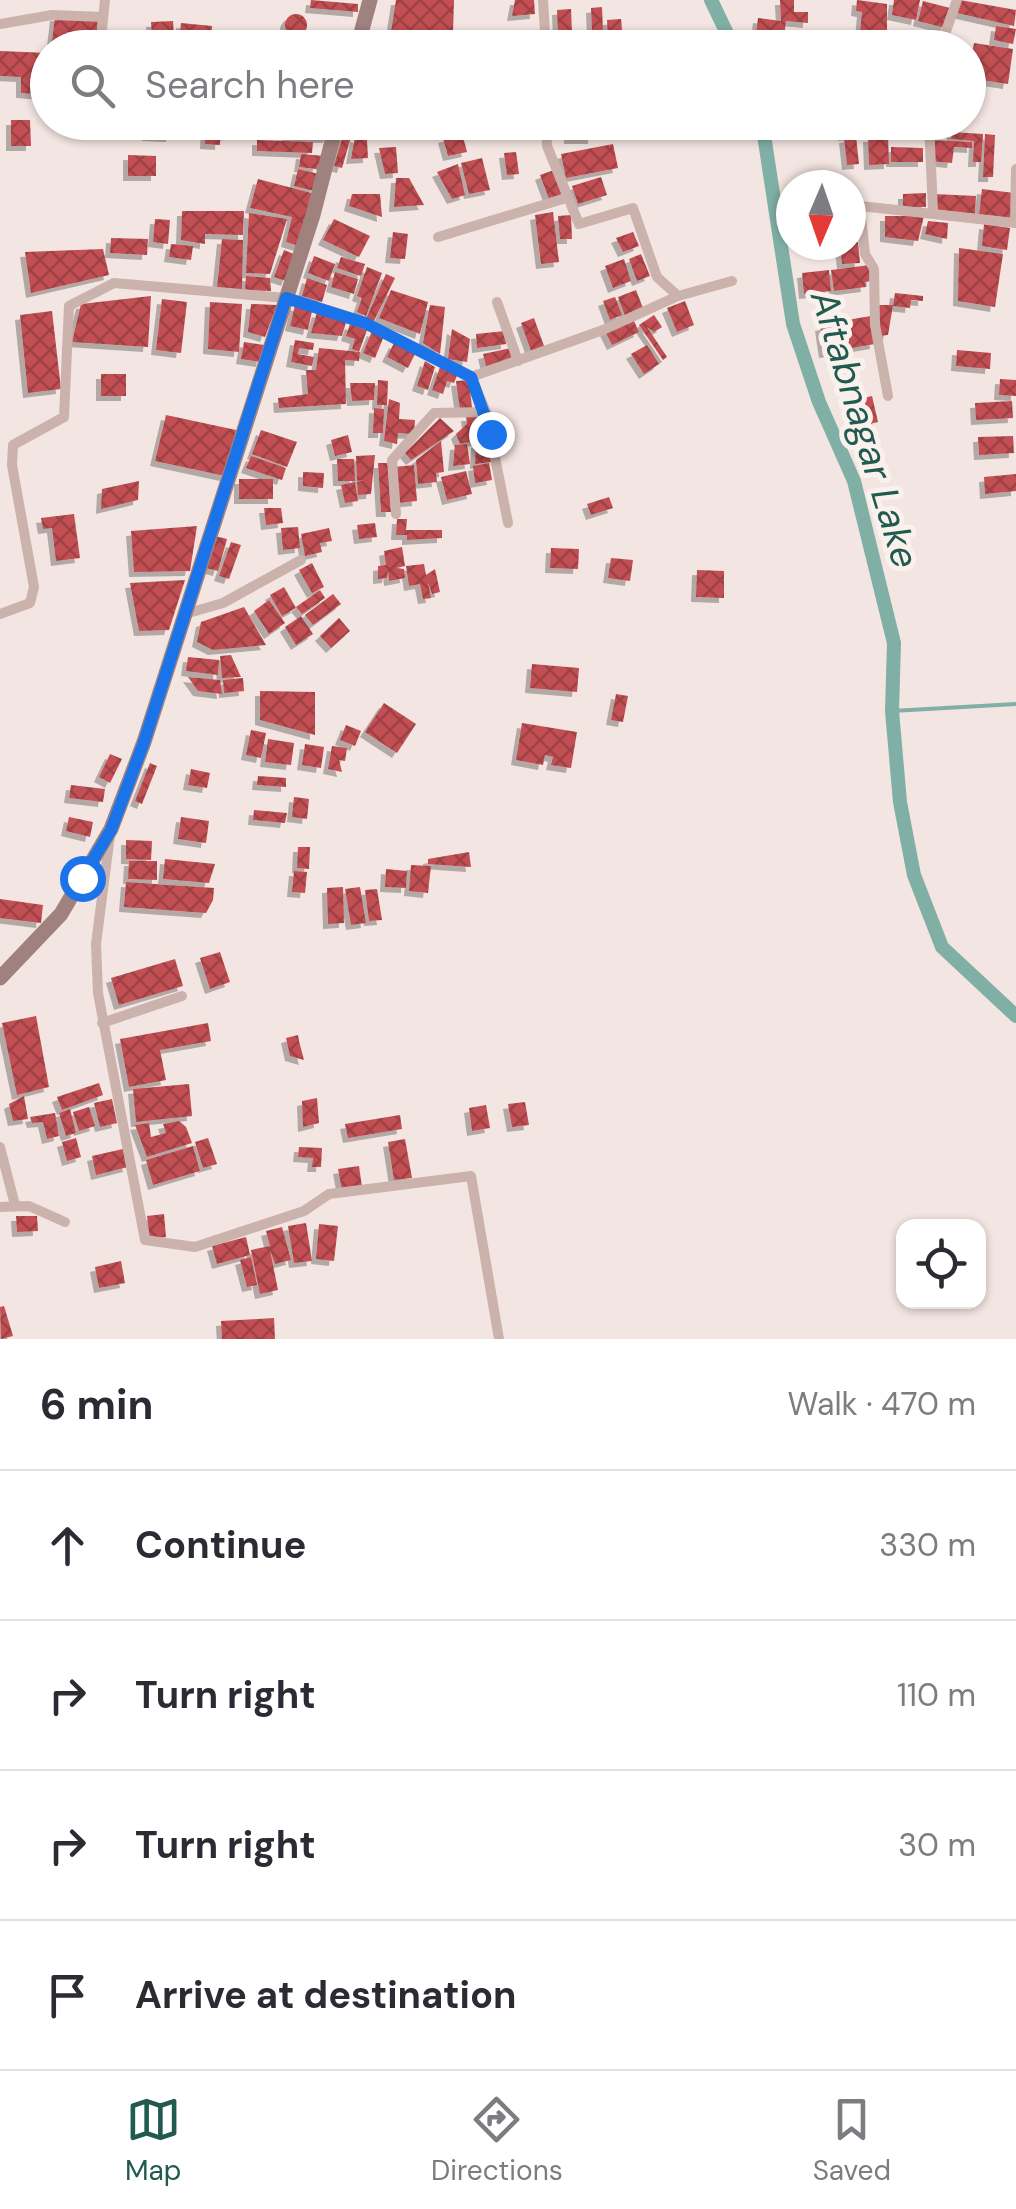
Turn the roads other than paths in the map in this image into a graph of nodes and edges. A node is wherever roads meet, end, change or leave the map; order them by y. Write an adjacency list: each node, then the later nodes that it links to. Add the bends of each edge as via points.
1 (106, 0): 5 (street)
2 (370, 0): 8 (street)
3 (544, 0): 9 (street)
4 (957, 0): 10 (street)
5 (104, 17): 6 (street, via 52,15); 7 (street)
6 (0, 24)
7 (102, 30)
8 (362, 30)
9 (545, 30)
10 (946, 30)
11 (333, 140): 21 (street)
12 (546, 140): 15 (street)
13 (929, 140): 16 (street)
14 (1016, 169): 17 (street)
15 (566, 198): 18 (street); 20 (street, via 580,224 633,208 656,277)
16 (933, 211): 17 (street); 25 (street, via 860,206)
17 (1016, 223)
18 (438, 237)
19 (732, 281): 20 (street)
20 (678, 296): 23 (street)
21 (286, 298): 24 (street, via 365,323); 30 (street, via 114,284 69,306 64,417 14,445 34,586 30,603); 31 (street)
22 (497, 302): 23 (street)
23 (518, 360): 24 (street)
24 (471, 377): 26 (street)
25 (888, 396)
26 (486, 412): 27 (street, via 434,414 392,460); 28 (street)
27 (396, 514)
28 (508, 523)
29 (301, 560): 31 (street, via 223,604)
30 (0, 614)
31 (184, 614): 32 (street)
32 (111, 830): 33 (street, via 61,914); 35 (street, via 96,944)
33 (0, 978)
34 (182, 996): 35 (street)
35 (102, 1022): 40 (street, via 144,1240 195,1247 304,1212 328,1194 472,1176)
36 (0, 1147): 37 (street)
37 (15, 1205): 38 (street); 39 (street)
38 (0, 1207)
39 (65, 1222)
40 (499, 1339)

